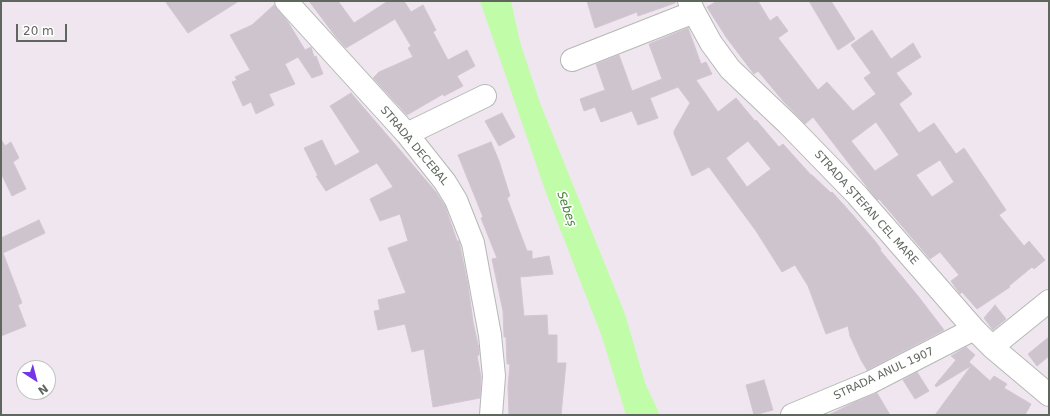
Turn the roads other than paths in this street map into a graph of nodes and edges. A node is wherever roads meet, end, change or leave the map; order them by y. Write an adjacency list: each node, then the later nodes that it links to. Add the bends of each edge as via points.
1 (286, 1): 5 (street, STRADA DECEBAL)
2 (692, 7): 3 (street, STRADA ȘTEFAN CEL MARE); 7 (street, STRADA ȘTEFAN CEL MARE, via 711,43 730,69 857,195)
3 (572, 60)
4 (485, 96): 5 (street)
5 (407, 134): 10 (street, STRADA DECEBAL, via 456,200 473,243 490,335 494,376)
6 (1049, 301): 8 (street)
7 (974, 329): 8 (street, STRADA ȘTEFAN CEL MARE); 11 (street, STRADA ANUL 1907, via 871,382)
8 (992, 347): 9 (street, STRADA ȘTEFAN CEL MARE)
9 (1049, 395)
10 (491, 415)
11 (792, 415)

